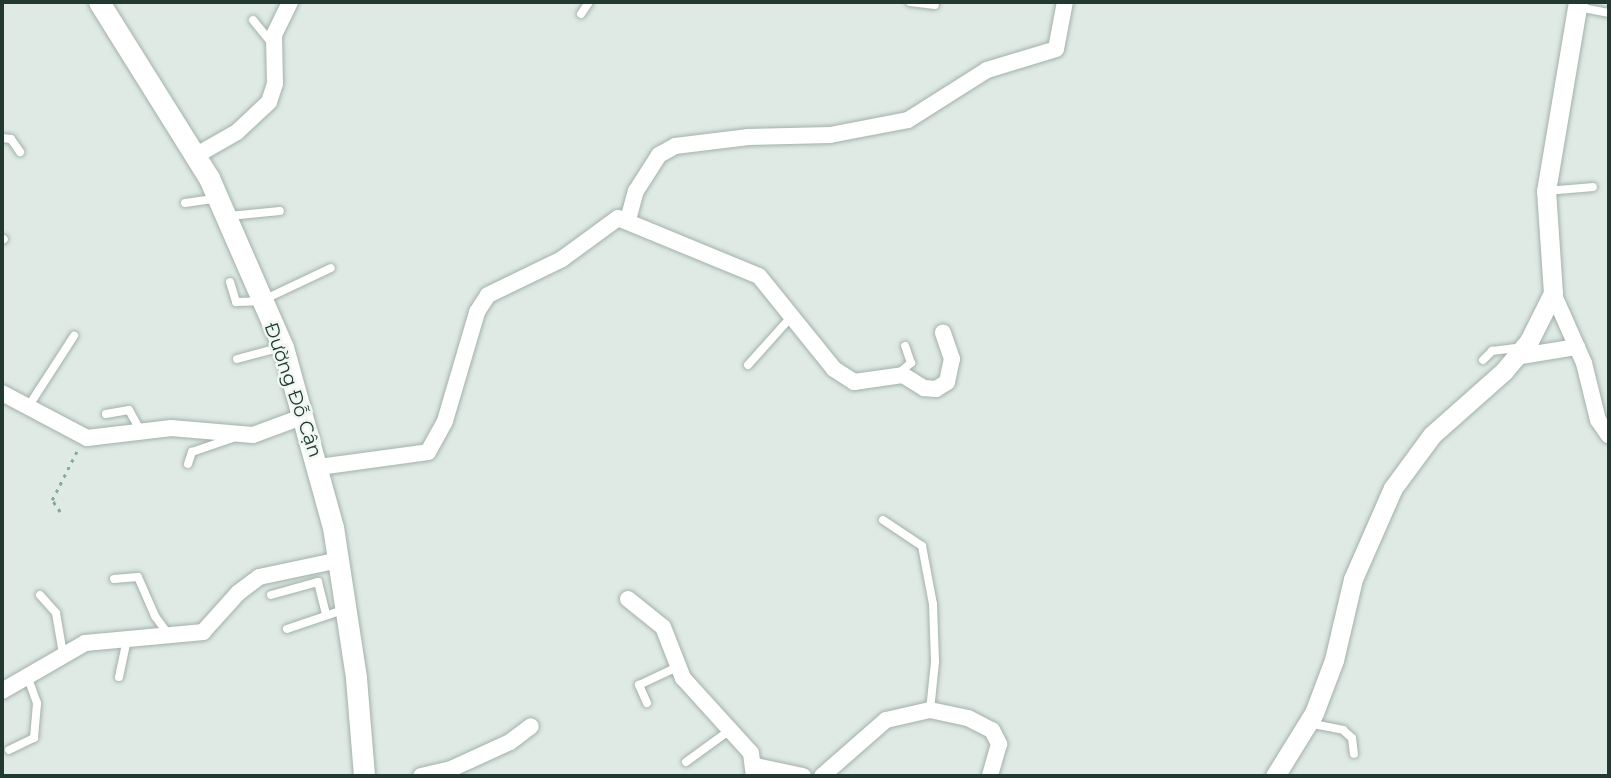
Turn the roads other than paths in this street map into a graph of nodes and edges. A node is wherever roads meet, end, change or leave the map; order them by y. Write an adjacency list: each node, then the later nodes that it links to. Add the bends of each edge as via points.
1 (99, 2): 14 (main road, Đường Đỗ Cận)
2 (290, 2): 11 (street, via 276,26)
3 (589, 2): 9 (lane)
4 (910, 2): 6 (lane)
5 (1065, 2): 20 (street, via 1056,49 987,70 908,120 830,135 748,137 675,146 659,155 636,191)
6 (935, 5)
7 (1577, 5): 8 (lane); 16 (street)
8 (1609, 13)
9 (581, 14)
10 (253, 20): 11 (lane)
11 (274, 48): 14 (street, via 275,84 269,102 237,132)
12 (2, 138): 13 (lane, via 11,139)
13 (20, 152)
14 (195, 156): 18 (main road, Đường Đỗ Cận)
15 (1593, 187): 16 (lane)
16 (1546, 191): 23 (street)
17 (185, 203): 18 (lane)
18 (222, 208): 19 (lane); 24 (main road, Đường Đỗ Cận)
19 (280, 211)
20 (628, 220): 25 (street, via 748,269); 44 (street, via 607,222 562,259 488,296 477,312 445,421 428,452)
21 (331, 268): 24 (lane)
22 (230, 282): 24 (lane, via 236,302)
23 (1553, 293): 30 (street); 31 (street)
24 (261, 301): 29 (main road, Đường Đỗ Cận)
25 (792, 316): 34 (lane); 35 (street, via 843,377 866,382)
26 (943, 334): 35 (street, via 952,359 947,382 930,390 910,378)
27 (74, 336): 37 (lane)
28 (905, 346): 35 (lane, via 911,363)
29 (283, 347): 32 (lane); 39 (main road, Đường Đỗ Cận)
30 (1577, 347): 31 (street); 42 (street, via 1598,420)
31 (1519, 353): 33 (lane, via 1500,348); 62 (street, via 1432,435 1393,488 1353,579 1334,660)
32 (237, 359)
33 (1483, 360)
34 (748, 365)
35 (893, 377)
36 (2, 393): 37 (street)
37 (28, 407): 40 (street, via 84,437)
38 (106, 414): 40 (lane, via 128,410)
39 (304, 416): 41 (street); 44 (main road, Đường Đỗ Cận)
40 (141, 432): 41 (street, via 171,428)
41 (243, 435): 43 (lane, via 196,449 188,455)
42 (1609, 436)
43 (188, 464)
44 (319, 467): 46 (main road, Đường Đỗ Cận)
45 (883, 520): 61 (lane, via 922,546 933,604 935,662)
46 (339, 560): 51 (main road, Đường Đỗ Cận); 53 (street, via 259,577 203,632)
47 (114, 579): 53 (lane, via 138,577)
48 (40, 595): 55 (lane, via 56,613)
49 (271, 596): 51 (lane, via 318,582)
50 (628, 600): 56 (street, via 663,627)
51 (336, 612): 52 (lane); 69 (main road, Đường Đỗ Cận)
52 (286, 629)
53 (169, 635): 54 (street)
54 (128, 636): 55 (street, via 93,641); 58 (lane)
55 (63, 654): 57 (street)
56 (677, 667): 60 (lane, via 639,685); 64 (street)
57 (27, 676): 59 (street); 65 (lane, via 37,704 34,738)
58 (119, 677)
59 (2, 691)
60 (647, 704)
61 (930, 710): 72 (street, via 886,720); 73 (street, via 968,718 992,730 999,744)
62 (1308, 723): 66 (lane, via 1343,730 1352,738); 74 (street)
63 (531, 726): 70 (street, via 510,742 451,769)
64 (730, 730): 67 (lane); 68 (street, via 751,753)
65 (9, 750)
66 (1354, 754)
67 (686, 762)
68 (755, 771): 71 (street)
69 (364, 776)
70 (421, 776)
71 (803, 776)
72 (822, 776)
73 (990, 776)
74 (1275, 776)

